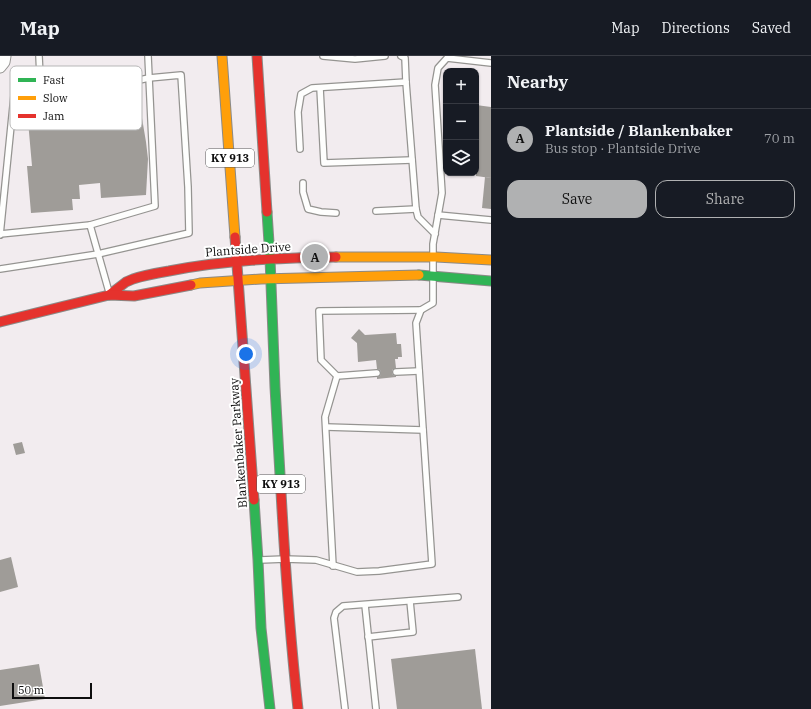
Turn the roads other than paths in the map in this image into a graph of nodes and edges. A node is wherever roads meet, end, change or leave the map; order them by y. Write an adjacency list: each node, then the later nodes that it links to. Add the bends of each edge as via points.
1 (5, 56): 11 (street)
2 (39, 56): 10 (lane)
3 (148, 56): 12 (lane)
4 (222, 56): 31 (main road, Blankenbaker Parkway / KY 913)
5 (258, 56): 30 (main road, KY 913)
6 (323, 56): 7 (lane, via 355,59)
7 (385, 56)
8 (401, 56): 14 (lane, via 405,58)
9 (491, 62): 23 (lane, via 447,58 438,68 435,85 442,193)
10 (40, 66)
11 (0, 67)
12 (148, 78): 13 (lane); 25 (lane, via 155,206); 28 (lane, via 181,75 189,233)
13 (142, 79)
14 (406, 82): 15 (lane); 18 (lane)
15 (320, 88): 17 (lane, via 312,88 301,94 298,112); 18 (lane, via 324,164)
16 (11, 130): 26 (lane)
17 (300, 148)
18 (412, 160): 20 (lane)
19 (303, 183): 22 (lane, via 308,209)
20 (416, 209): 21 (lane); 27 (lane, via 418,218)
21 (376, 211)
22 (336, 213)
23 (438, 215): 24 (lane); 27 (lane)
24 (491, 220)
25 (90, 226): 26 (lane); 28 (lane)
26 (0, 234)
27 (435, 234): 29 (lane)
28 (98, 254): 33 (lane); 38 (lane)
29 (433, 256): 30 (main road, Plantside Drive); 32 (main road, Plantside Drive); 34 (lane)
30 (270, 258): 31 (main road, Plantside Drive); 35 (main road, KY 913)
31 (237, 260): 36 (main road, Blankenbaker Parkway / KY 913); 38 (main road, Plantside Drive, via 144,276 130,280)
32 (491, 260)
33 (0, 269)
34 (433, 276): 35 (main road, Plantside Drive); 37 (main road, Plantside Drive); 39 (lane, via 433,303)
35 (271, 279): 36 (main road, Plantside Drive); 47 (main road, KY 913, via 274,387)
36 (238, 281): 38 (main road, Plantside Drive, via 200,283 134,296); 48 (main road, Blankenbaker Parkway / KY 913)
37 (491, 281)
38 (109, 295): 40 (main road, Plantside Drive)
39 (421, 310): 41 (lane, via 416,323); 44 (lane, via 319,311 321,360)
40 (0, 322)
41 (419, 371): 42 (lane); 46 (lane)
42 (396, 372)
43 (377, 373): 44 (lane)
44 (337, 376): 45 (lane, via 325,417)
45 (326, 427): 46 (lane); 49 (lane)
46 (423, 430): 49 (lane, via 432,564 357,572)
47 (285, 558): 48 (lane); 49 (lane, via 316,560); 55 (main road, KY 913)
48 (258, 560): 54 (main road, Blankenbaker Parkway / KY 913, via 261,628)
49 (333, 566)
50 (458, 596): 51 (lane)
51 (410, 601): 52 (lane); 53 (lane, via 413,632)
52 (365, 605): 53 (lane); 56 (lane, via 343,606 334,618)
53 (368, 637): 57 (lane)
54 (270, 709)
55 (298, 709)
56 (345, 709)
57 (376, 709)

